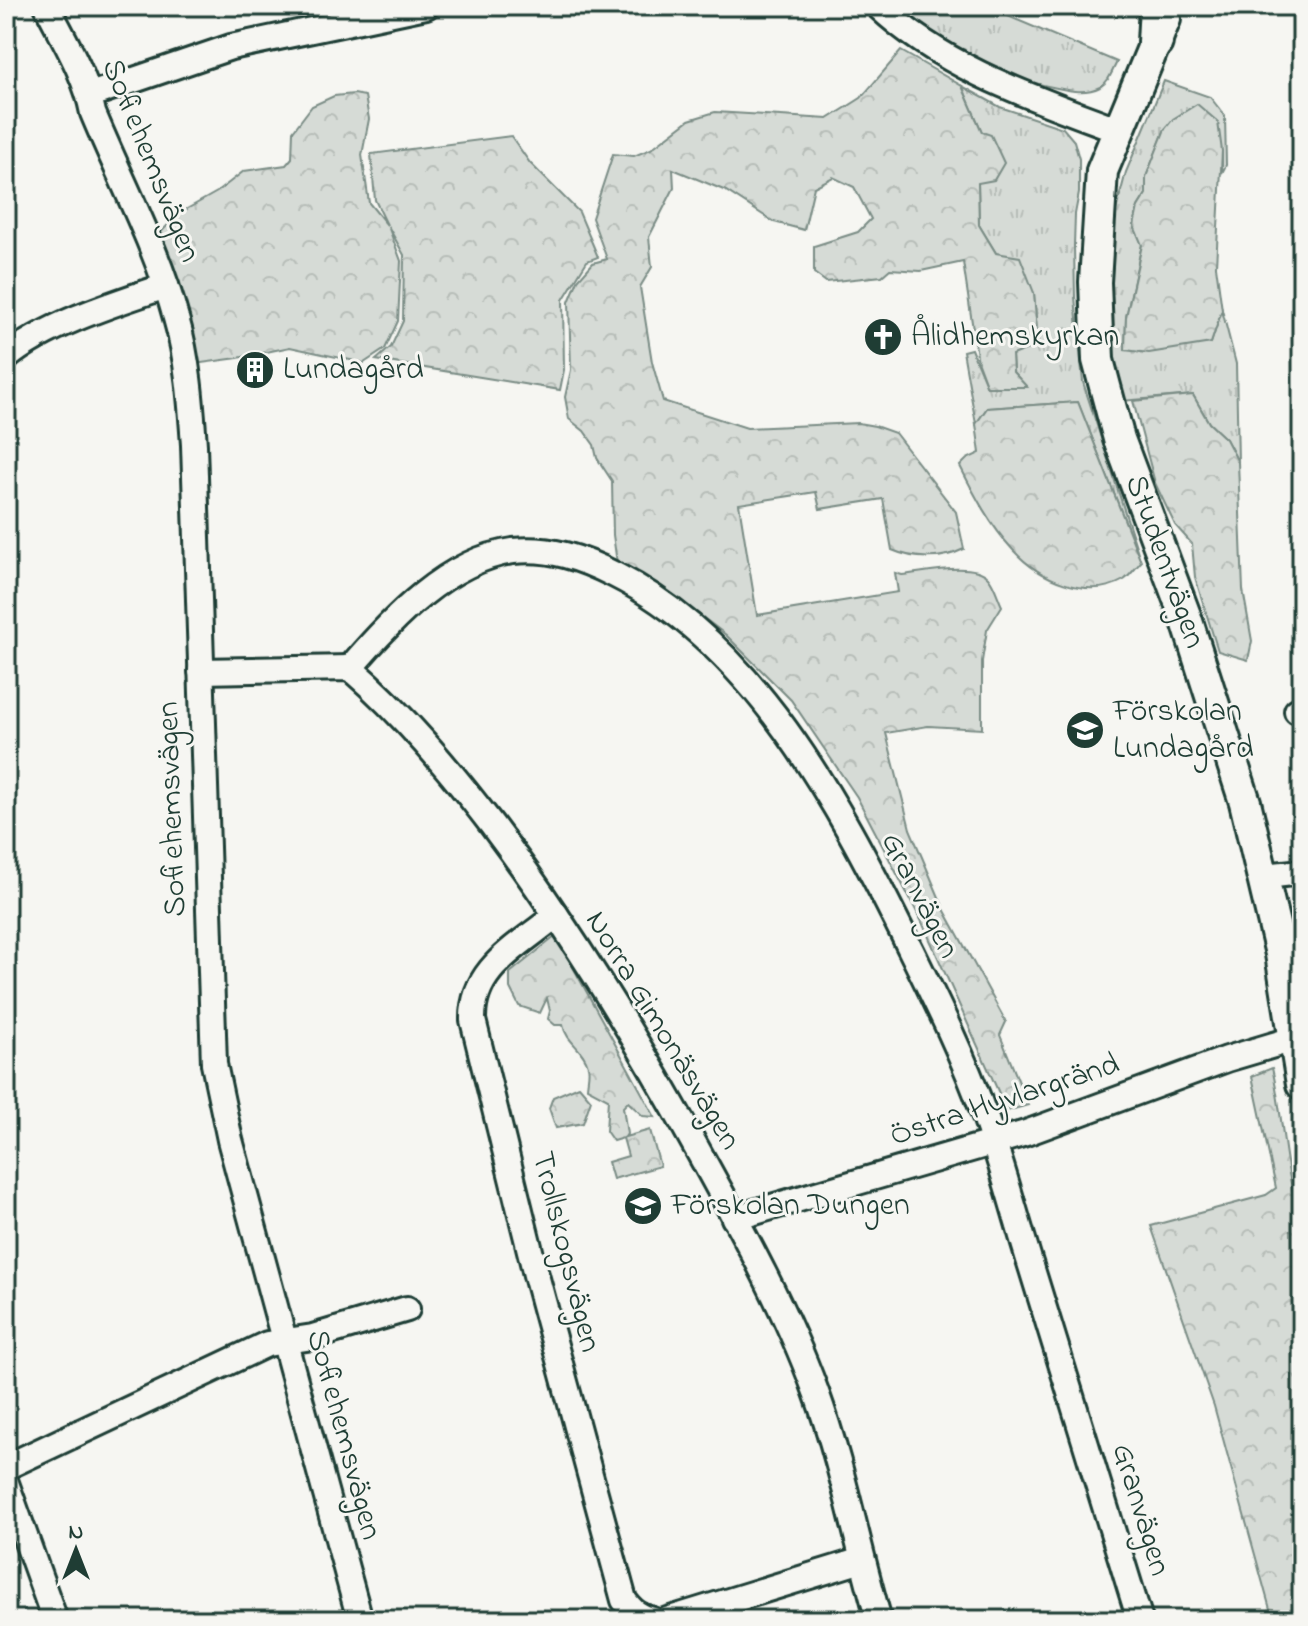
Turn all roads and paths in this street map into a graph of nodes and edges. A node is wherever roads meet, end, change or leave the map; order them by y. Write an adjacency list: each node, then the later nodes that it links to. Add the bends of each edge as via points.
1 (47, 6): 7 (street, Sofiehemsvägen)
2 (426, 6): 7 (street, via 231,47)
3 (878, 6): 8 (street, via 960,64 1018,93)
4 (1157, 6): 6 (main road, Studentvägen)
5 (1170, 6): 6 (street, Studentvägen)
6 (1155, 42): 8 (street, Studentvägen)
7 (90, 95): 9 (street, Sofiehemsvägen)
8 (1119, 130): 14 (street, Studentvägen, via 1102,171 1095,282 1098,360 1119,439 1211,694)
9 (166, 286): 10 (street, via 48,333); 12 (street, Sofiehemsvägen, via 191,402)
10 (6, 358)
11 (350, 668): 12 (street); 15 (street, Norra Gimonäsvägen, via 448,768); 18 (street, Granvägen, via 430,590 489,556 529,550 568,555 654,596 718,649 831,800 934,995)
12 (201, 671): 21 (street, Sofiehemsvägen, via 214,1064)
13 (1302, 872): 14 (street)
14 (1265, 876): 16 (street, Studentvägen)
15 (556, 915): 19 (street, Norra Gimonäsvägen, via 657,1077); 27 (street, Trollskogsvägen, via 486,972 472,1004 473,1020 624,1600 639,1616)
16 (1294, 1039): 17 (street, Studentvägen); 18 (street, Östra Hyvlargränd)
17 (1302, 1084)
18 (993, 1143): 19 (street, Östra Hyvlargränd); 30 (street, Granvägen)
19 (734, 1218): 24 (street, Norra Gimonäsvägen, via 817,1393)
20 (407, 1309): 21 (street, via 313,1337)
21 (284, 1340): 22 (street); 26 (street, Sofiehemsvägen)
22 (6, 1467)
23 (6, 1483): 25 (street)
24 (862, 1560): 28 (street); 29 (street, Norra Gimonäsvägen)
25 (55, 1620)
26 (360, 1620)
27 (653, 1620)
28 (667, 1620)
29 (879, 1620)
30 (1140, 1620)

